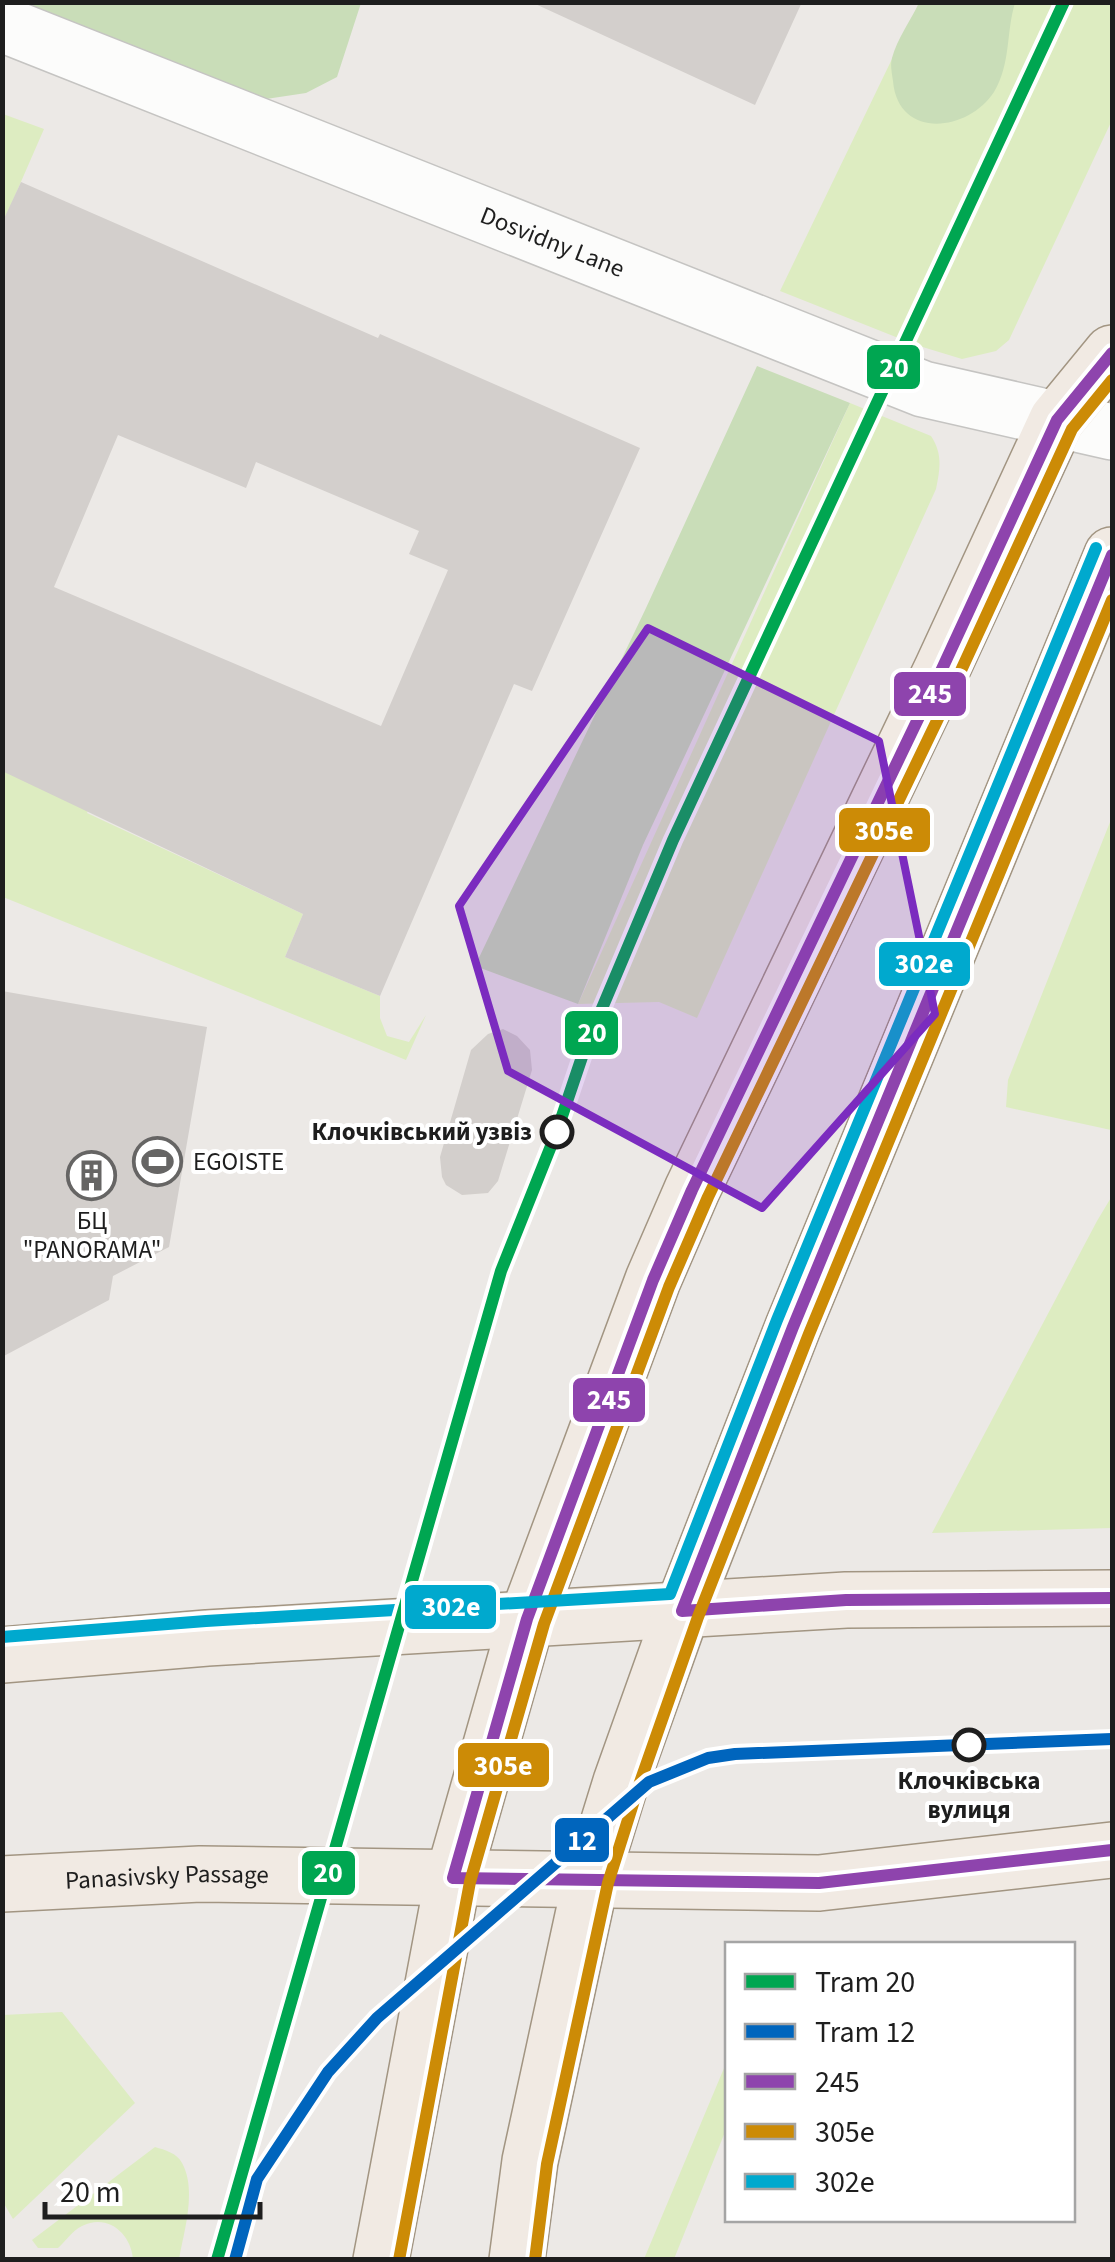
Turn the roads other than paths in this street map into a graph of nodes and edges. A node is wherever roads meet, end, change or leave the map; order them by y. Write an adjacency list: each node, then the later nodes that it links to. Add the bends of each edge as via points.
1 (2, 24): 3 (street, Dosvidny Lane, via 923,389)
2 (1112, 352): 3 (main road)
3 (1057, 420): 4 (street, Dosvidny Lane); 8 (main road, via 692,1190)
4 (1112, 432)
5 (1112, 555): 7 (main road)
6 (1112, 1598): 7 (main road, via 846,1600)
7 (682, 1610): 8 (main road); 12 (main road)
8 (527, 1619): 9 (main road); 11 (main road)
9 (2, 1654)
10 (1112, 1850): 12 (main road, Panasivsky Passage, via 818,1883)
11 (453, 1878): 12 (main road, Panasivsky Passage); 13 (main road, Panasivsky Passage, via 200,1874); 14 (main road)
12 (590, 1879): 15 (main road, via 530,2161)
13 (2, 1884)
14 (381, 2260)
15 (517, 2260)

